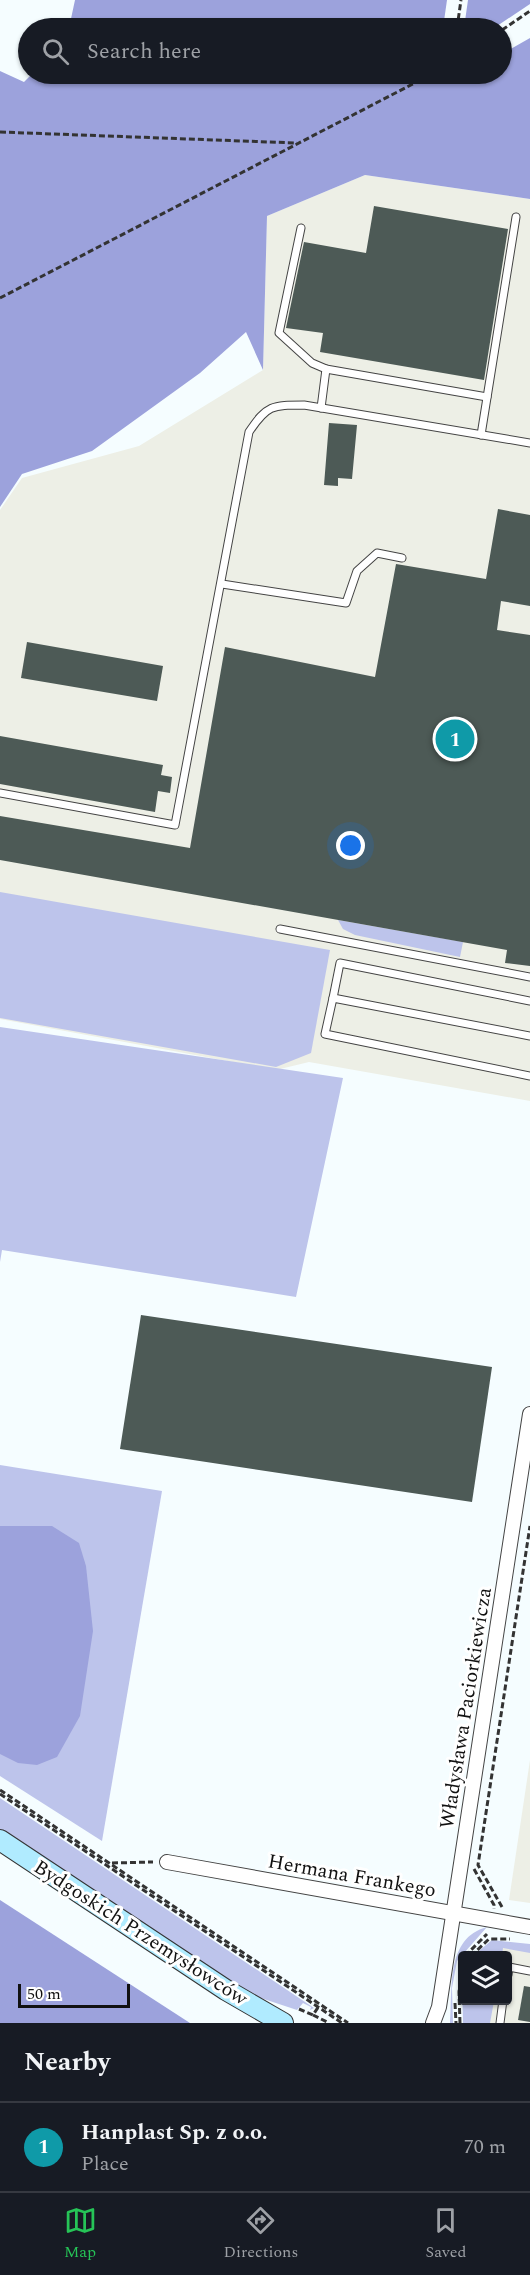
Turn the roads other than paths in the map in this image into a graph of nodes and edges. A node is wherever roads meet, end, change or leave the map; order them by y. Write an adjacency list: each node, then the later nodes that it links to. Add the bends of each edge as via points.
1 (516, 218): 4 (lane)
2 (301, 228): 3 (lane, via 279,333 312,363)
3 (326, 369): 4 (lane); 5 (lane)
4 (487, 397): 6 (lane)
5 (321, 408): 6 (lane); 9 (lane, via 279,405 262,412 249,432)
6 (481, 435): 7 (lane)
7 (530, 443)
8 (402, 558): 9 (lane, via 377,553 357,571 346,603)
9 (222, 584): 10 (lane, via 175,825)
10 (0, 793)
11 (280, 929): 12 (lane)
12 (530, 977)
13 (333, 998): 14 (lane, via 340,963); 15 (lane); 16 (lane, via 325,1034)
14 (530, 1001)
15 (530, 1036)
16 (530, 1076)
17 (530, 1414): 20 (street, Władysława Paciorkiewicza)
18 (0, 1840): 26 (street, Bydgoskich Przemysłowców, via 226,1990)
19 (167, 1862): 20 (street, Hermana Frankego)
20 (453, 1913): 21 (street, Hermana Frankego); 25 (street, Władysława Paciorkiewicza)
21 (530, 1927)
22 (512, 1968): 23 (lane)
23 (530, 1971)
24 (502, 2005): 29 (lane)
25 (439, 2007): 27 (street, Władysława Paciorkiewicza); 28 (street, Władysława Paciorkiewicza)
26 (283, 2023)
27 (432, 2023)
28 (441, 2023)
29 (500, 2023)

